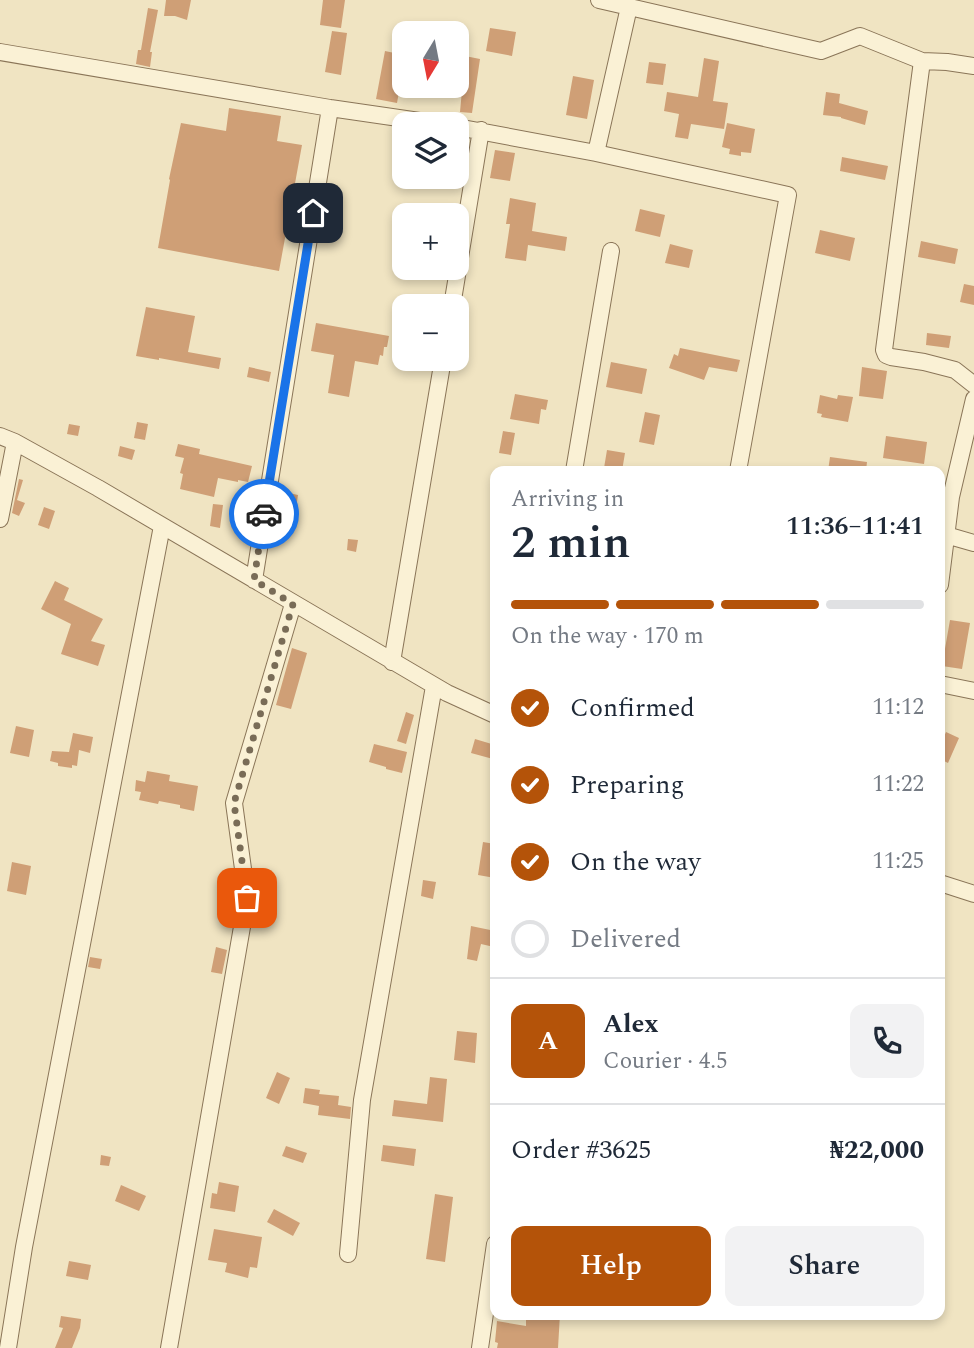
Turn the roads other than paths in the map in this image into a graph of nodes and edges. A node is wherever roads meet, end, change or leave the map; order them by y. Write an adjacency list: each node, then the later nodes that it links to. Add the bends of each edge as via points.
1 (599, 0): 2 (street)
2 (629, 7): 4 (street, via 821,51 860,36); 10 (street)
3 (0, 52): 6 (street)
4 (922, 61): 5 (street); 14 (street, via 884,350 891,357 956,370)
5 (974, 66)
6 (330, 107): 7 (street); 24 (street)
7 (392, 117)
8 (469, 128): 9 (street)
9 (481, 130): 10 (street); 12 (street)
10 (596, 153): 18 (street, via 788,195)
11 (611, 251): 17 (street)
12 (454, 294)
13 (441, 371): 26 (street)
14 (974, 385)
15 (974, 399): 21 (street)
16 (7, 439): 19 (street); 20 (street)
17 (575, 466)
18 (739, 466)
19 (0, 519)
20 (162, 526): 24 (street); 35 (street)
21 (946, 536): 22 (street); 23 (street)
22 (974, 543)
23 (945, 544)
24 (254, 580): 25 (street)
25 (293, 604): 26 (street); 36 (street, via 234,803 247,898)
26 (392, 662): 28 (street)
27 (945, 685): 29 (street)
28 (434, 686): 30 (street); 33 (street, via 362,1100)
29 (974, 691)
30 (490, 713)
31 (945, 885): 32 (street)
32 (974, 894)
33 (348, 1254)
34 (490, 1281): 37 (street)
35 (8, 1348)
36 (169, 1348)
37 (481, 1348)

